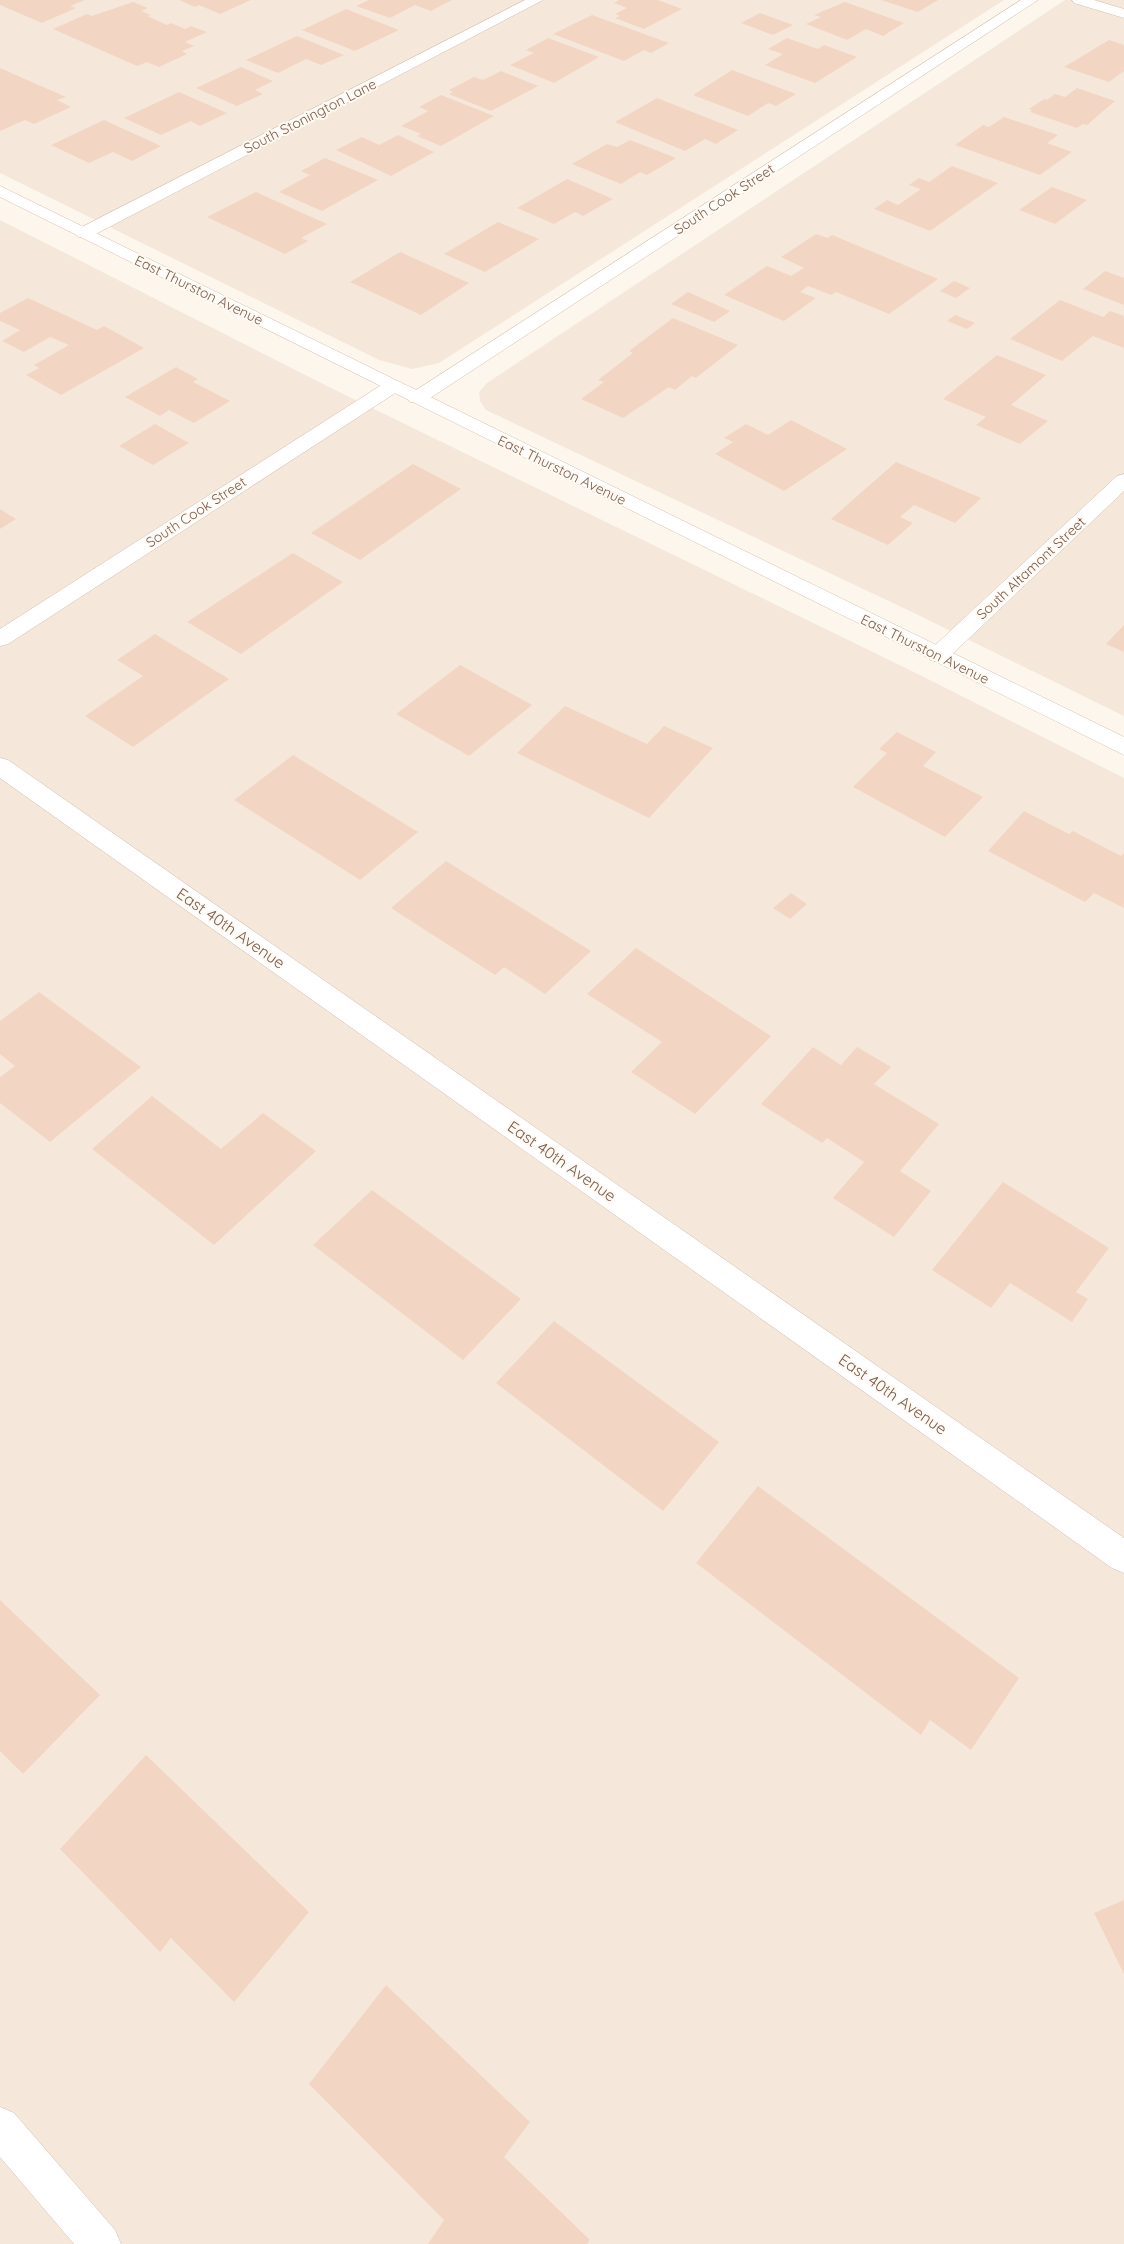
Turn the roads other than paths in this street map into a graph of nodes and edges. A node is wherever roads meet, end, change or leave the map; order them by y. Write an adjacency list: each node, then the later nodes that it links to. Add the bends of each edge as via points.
1 (536, 0): 6 (street, South Stonington Lane)
2 (1031, 0): 8 (street, South Cook Street)
3 (1079, 0): 4 (street)
4 (1124, 14)
5 (0, 191): 6 (street, East Thurston Avenue)
6 (84, 233): 7 (street, East Thurston Avenue)
7 (393, 386): 8 (street, East Thurston Avenue); 10 (street, South Cook Street)
8 (417, 398): 11 (street, East Thurston Avenue)
9 (1124, 480): 11 (street, South Altamont Street)
10 (0, 639)
11 (938, 655): 12 (street, East Thurston Avenue)
12 (1124, 748)
13 (0, 766): 14 (street, East 40th Avenue)
14 (1124, 1557)
15 (0, 2127): 16 (street)
16 (100, 2244)

